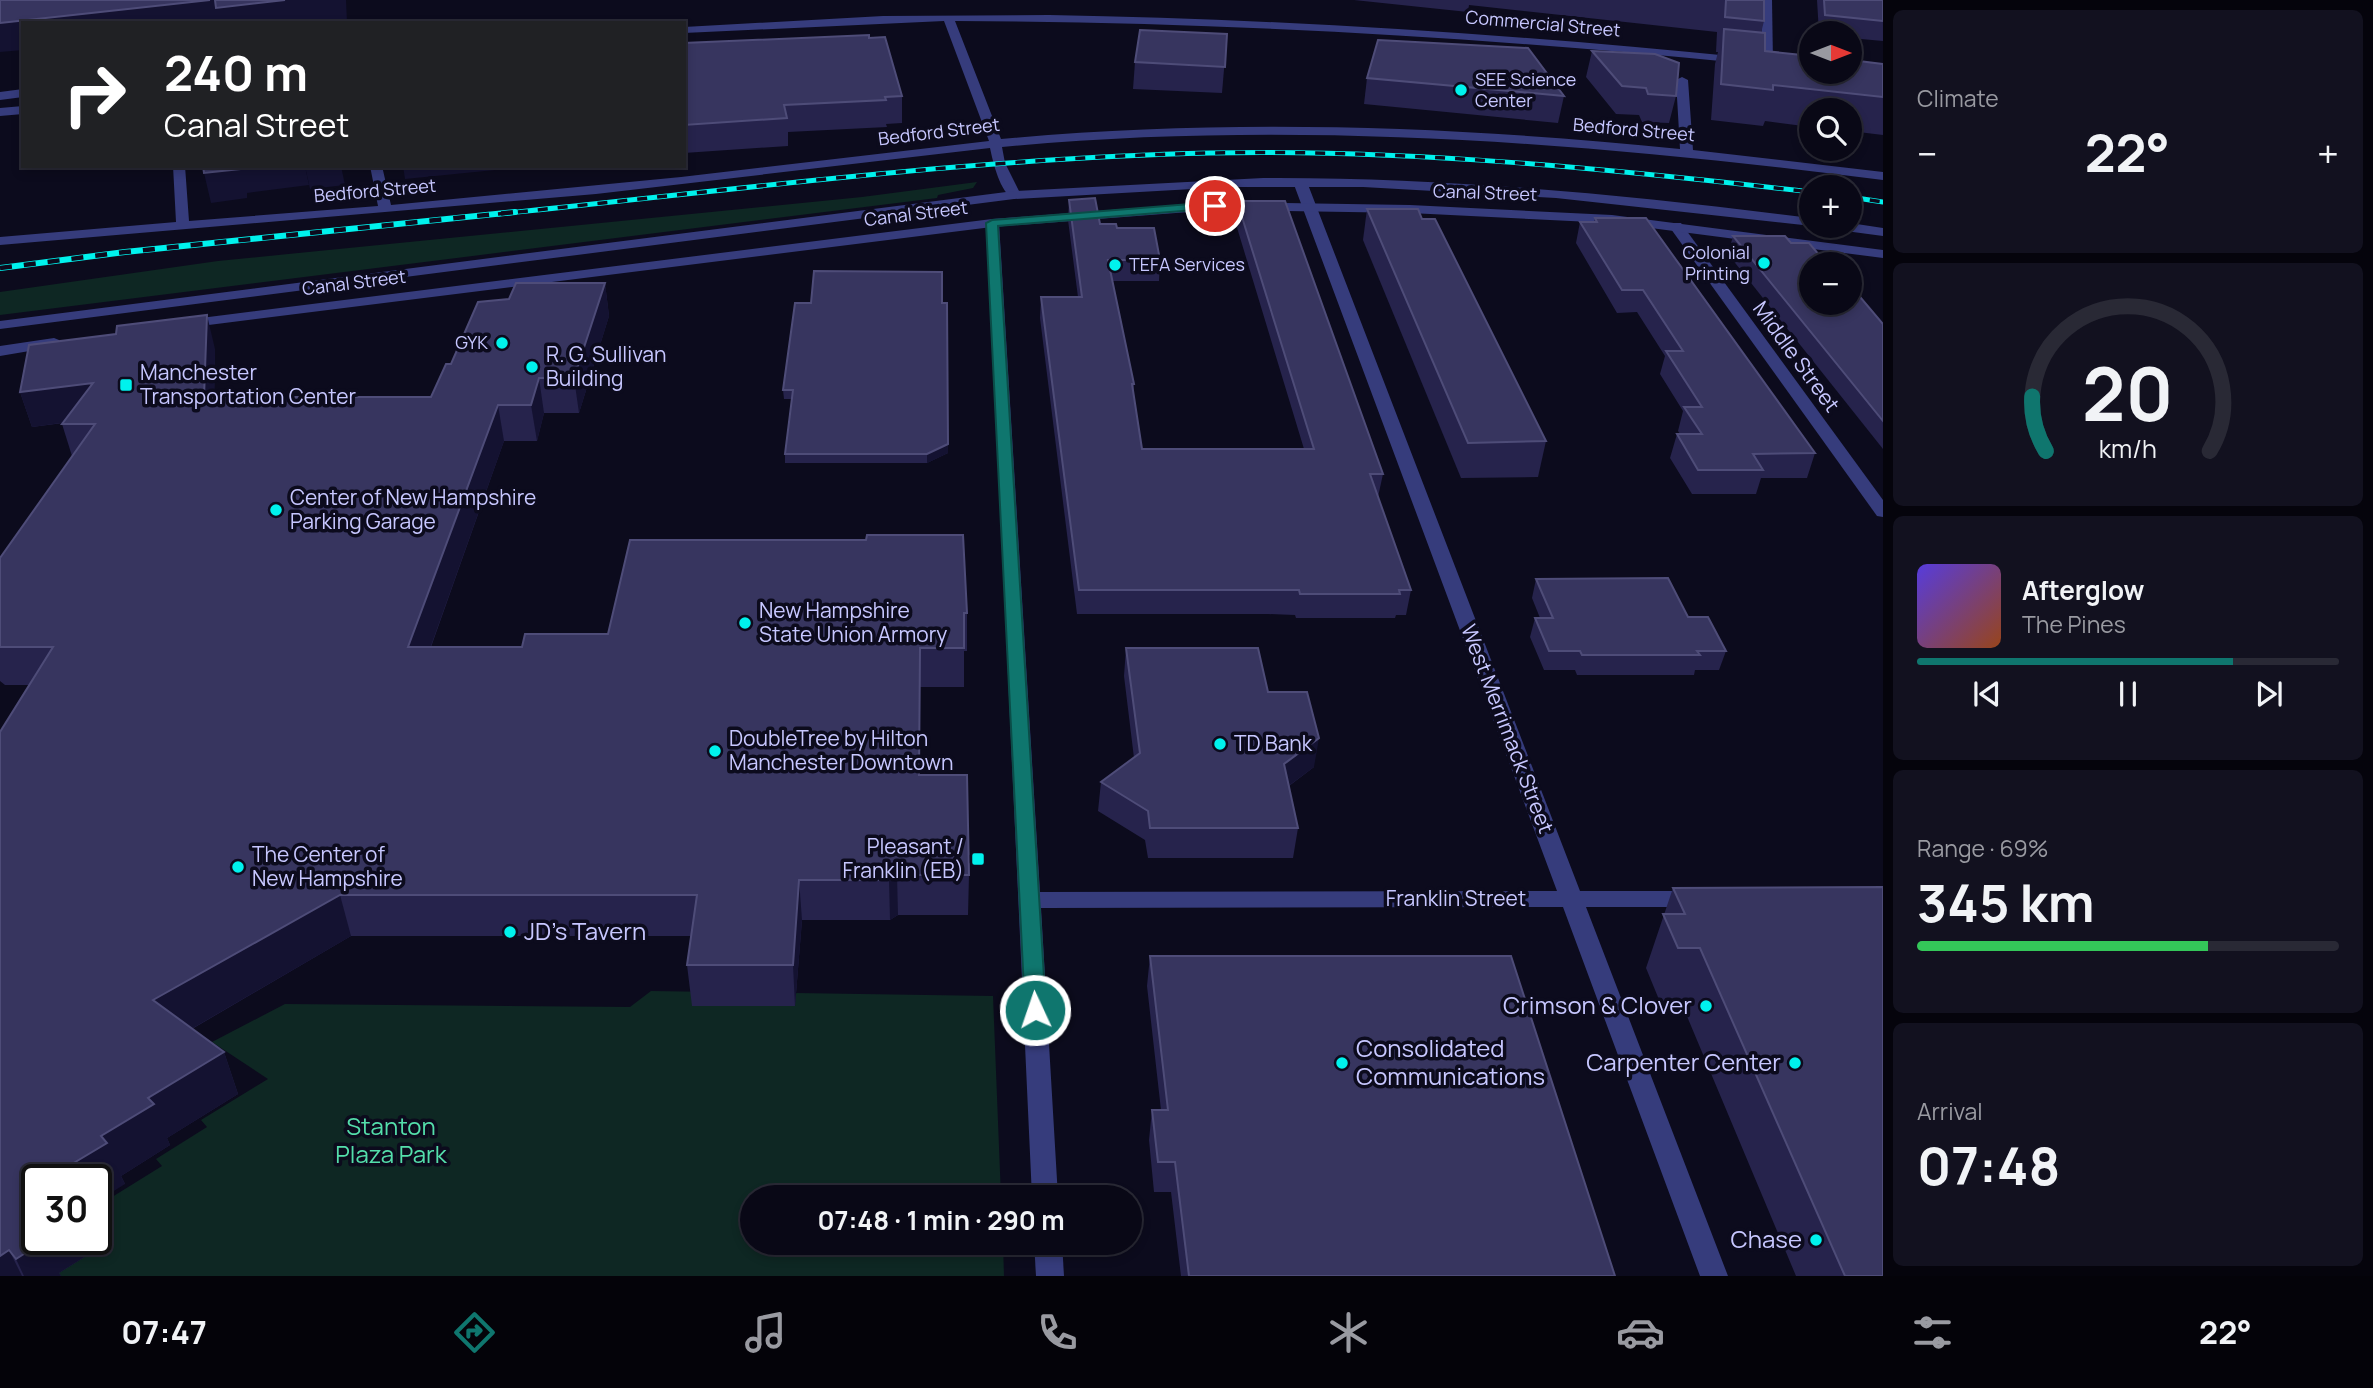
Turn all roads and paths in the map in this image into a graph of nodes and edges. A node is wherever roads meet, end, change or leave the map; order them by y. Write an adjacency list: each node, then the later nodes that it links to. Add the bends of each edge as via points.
1 (1767, 0): 2 (street, Commercial Street, via 1773,64 1607,46 1369,29)
2 (948, 18): 3 (street, Commercial Street); 9 (street)
3 (686, 30)
4 (1682, 80): 10 (street)
5 (21, 93): 6 (street)
6 (0, 96)
7 (21, 110): 8 (street)
8 (0, 112)
9 (995, 141): 10 (street, Bedford Street, via 1186,130 1313,130 1448,134); 15 (street, via 999,163); 17 (street, Bedford Street, via 701,179)
10 (1687, 152): 13 (street, Bedford Street)
11 (179, 168): 20 (street)
12 (376, 168): 17 (street)
13 (1883, 176)
14 (1300, 182): 15 (street, Canal Street); 16 (street, West Merrimack Street); 18 (street, Canal Street, via 1562,196)
15 (1014, 195): 26 (street, Canal Street)
16 (1309, 206): 19 (street, Canal Street, via 1152,208); 21 (street, Canal Street, via 1545,215); 31 (street, West Merrimack Street)
17 (385, 208): 20 (street, Bedford Street)
18 (1799, 221)
19 (992, 223): 27 (street, Canal Street); 33 (street)
20 (183, 226): 24 (street, Bedford Street)
21 (1676, 226): 25 (street, Canal Street); 30 (street, Middle Street)
22 (1862, 229): 23 (street)
23 (1883, 232)
24 (0, 241)
25 (1883, 254)
26 (0, 325)
27 (174, 326)
28 (69, 341): 29 (street)
29 (0, 351)
30 (1883, 512)
31 (1572, 899): 32 (street, Franklin Street); 33 (street, Franklin Street); 37 (street, West Merrimack Street)
32 (1722, 899)
33 (1030, 900): 34 (street)
34 (1044, 1185)
35 (1048, 1255): 36 (street)
36 (1049, 1276)
37 (1714, 1276)

